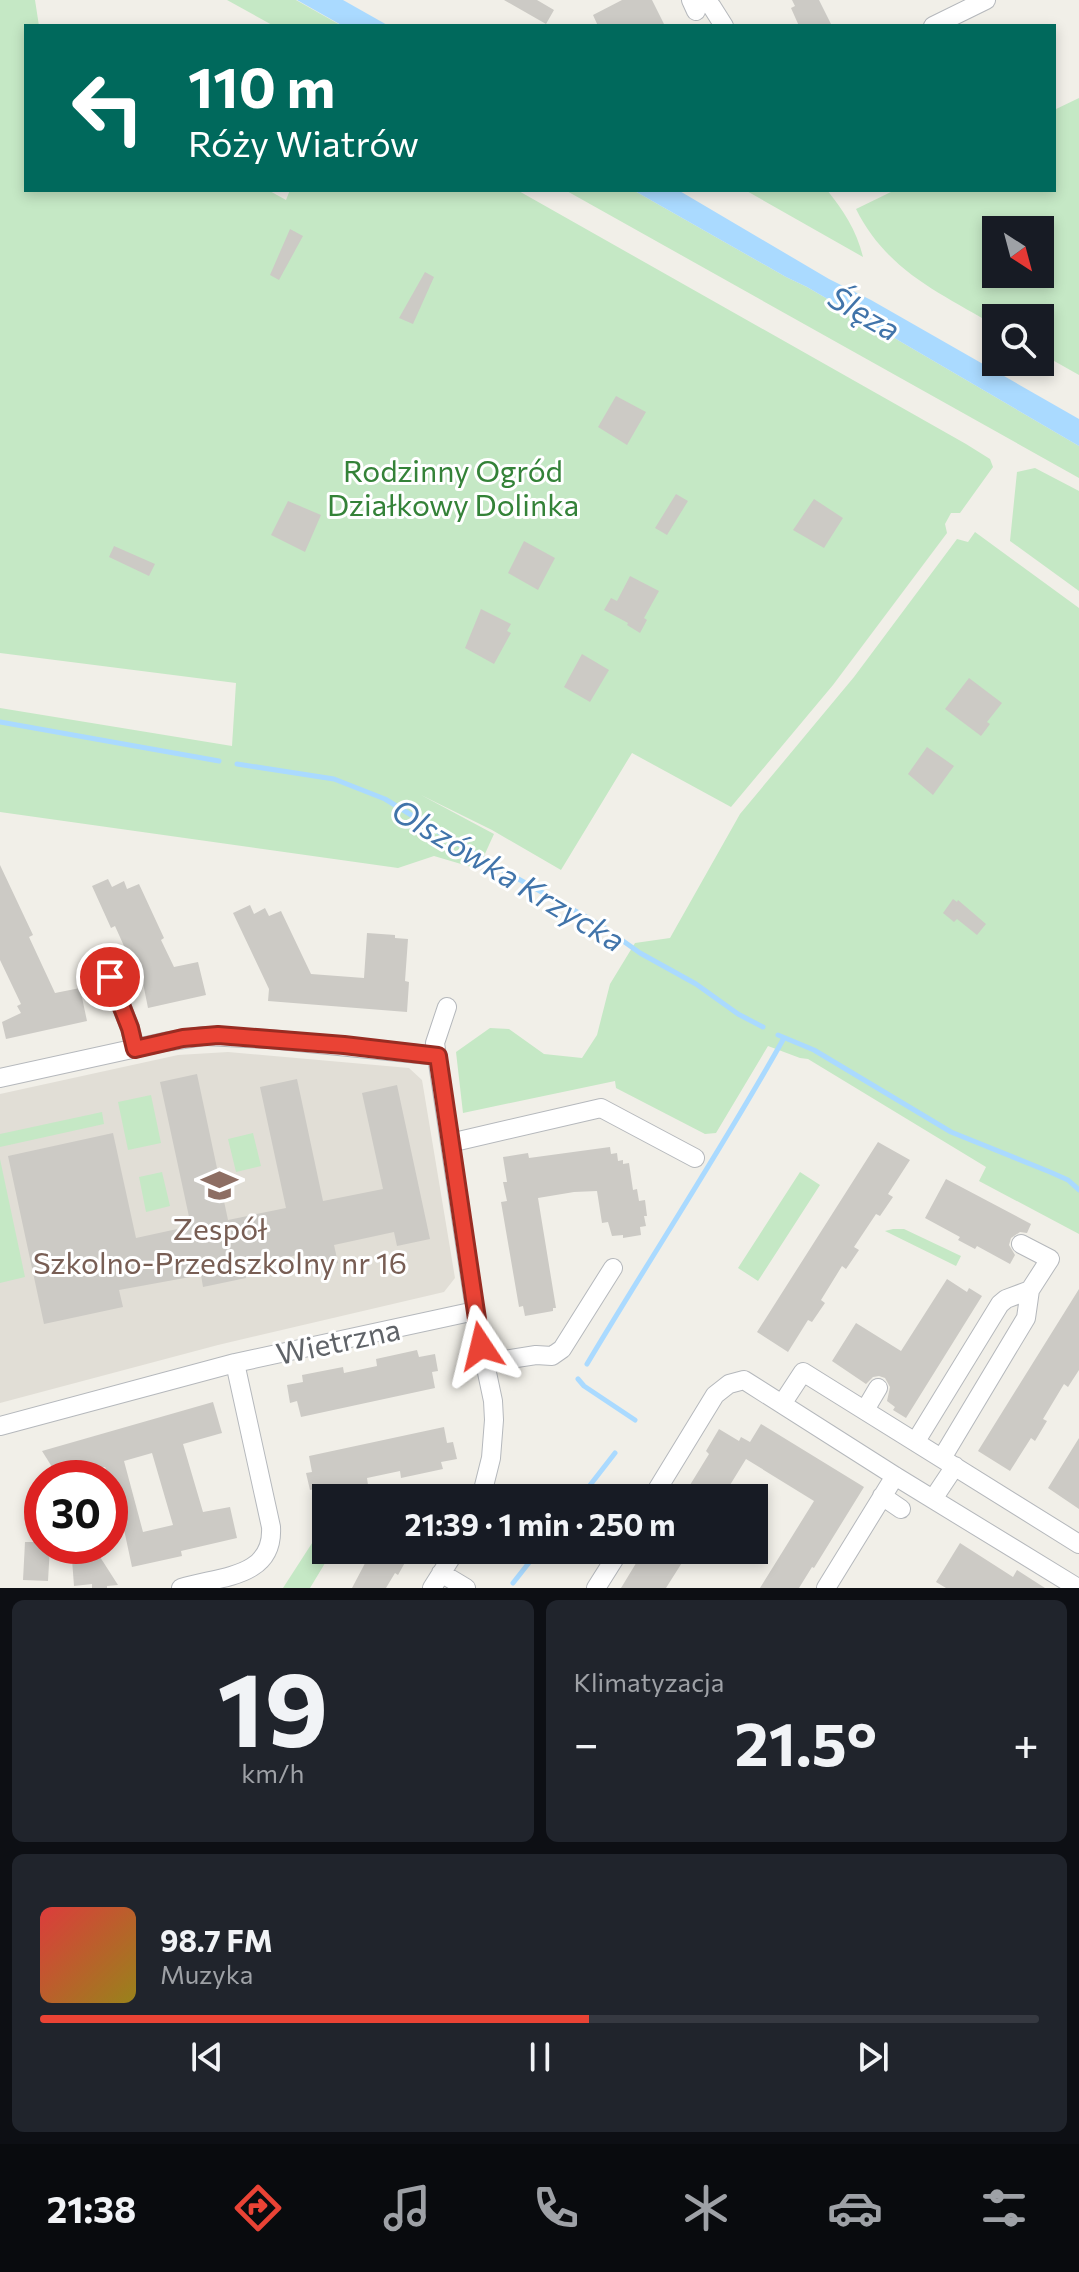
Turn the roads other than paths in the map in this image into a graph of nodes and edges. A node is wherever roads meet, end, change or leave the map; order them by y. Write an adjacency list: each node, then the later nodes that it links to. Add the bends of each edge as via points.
1 (986, 0): 4 (street)
2 (698, 4): 3 (street, via 712,7)
3 (723, 24)
4 (937, 24)
5 (110, 977): 7 (street)
6 (447, 1007): 8 (street, via 435,1043)
7 (135, 1049): 8 (street, via 218,1035); 9 (street)
8 (438, 1056): 10 (street)
9 (0, 1078)
10 (450, 1143): 11 (street, via 601,1108); 15 (street)
11 (695, 1158)
12 (1021, 1244): 14 (street, via 1051,1257)
13 (613, 1268): 17 (street, via 562,1349 552,1356)
14 (1030, 1290): 22 (street, via 1000,1304); 23 (street, via 1026,1318)
15 (475, 1311): 16 (street, Wietrzna); 17 (street)
16 (235, 1363): 21 (street, Wietrzna); 33 (street, via 271,1541 261,1561 249,1570)
17 (485, 1363): 25 (street, via 494,1420)
18 (878, 1388): 20 (street)
19 (782, 1404): 20 (street, via 803,1372); 24 (street); 26 (street, via 744,1380 729,1384 715,1395)
20 (865, 1410): 22 (street)
21 (0, 1426)
22 (916, 1441): 23 (street)
23 (948, 1462): 28 (street); 30 (street)
24 (895, 1476): 27 (street); 28 (street)
25 (484, 1484)
26 (661, 1484)
27 (882, 1496): 29 (street); 36 (street)
28 (933, 1499): 37 (street)
29 (901, 1509)
30 (1079, 1544)
31 (611, 1564): 35 (street)
32 (437, 1581): 34 (street)
33 (181, 1588)
34 (466, 1588)
35 (596, 1588)
36 (826, 1588)
37 (1078, 1588)

